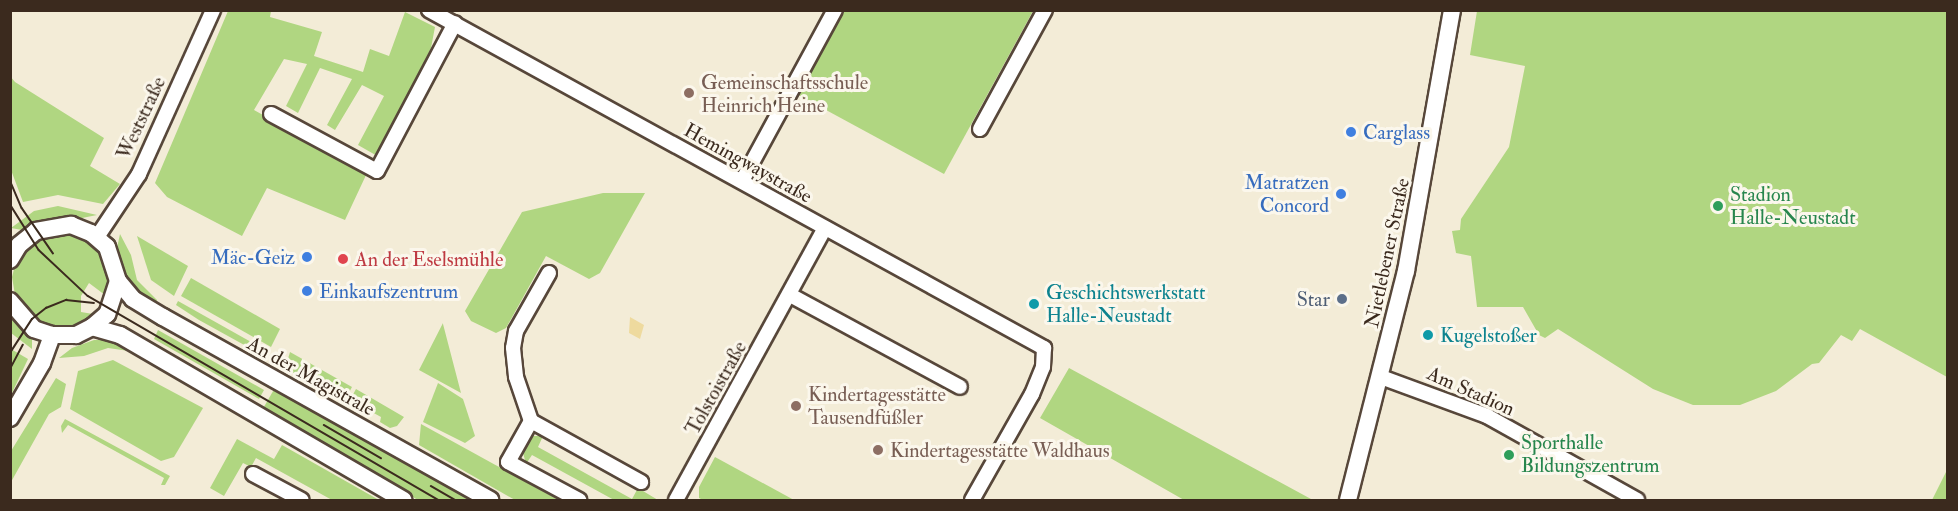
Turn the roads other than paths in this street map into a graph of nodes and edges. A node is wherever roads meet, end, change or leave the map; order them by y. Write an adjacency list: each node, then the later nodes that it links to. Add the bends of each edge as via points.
1 (213, 10): 11 (street, Weststraße, via 139,174)
2 (835, 10): 9 (street)
3 (1045, 10): 8 (street)
4 (1452, 10): 19 (main road, Nietlebener Straße, via 1424,183)
5 (432, 11): 6 (street, Hemingwaystraße)
6 (455, 23): 7 (street, via 377,171); 9 (street, Hemingwaystraße)
7 (271, 114)
8 (980, 129)
9 (742, 181): 10 (street, Hemingwaystraße)
10 (825, 228): 15 (street, Tolstoistraße); 30 (street, Hemingwaystraße, via 1044,348 1043,367 1032,394)
11 (97, 237): 12 (main road, via 71,225 50,226 28,236); 14 (main road, via 114,260)
12 (12, 253)
13 (549, 273): 22 (street, via 516,331 513,348 516,377)
14 (118, 281): 17 (main road, via 111,307); 28 (main road, An der Magistrale, via 133,299 163,317)
15 (790, 295): 20 (street); 25 (street, Tolstoistraße)
16 (10, 301): 18 (main road, via 28,324)
17 (93, 327): 18 (main road, via 76,334); 27 (main road, via 120,335)
18 (52, 335): 21 (main road, via 42,363)
19 (1382, 377): 31 (main road, Nietlebener Straße); 32 (street, Am Stadion, via 1487,416)
20 (960, 387)
21 (10, 418)
22 (531, 421): 24 (street); 29 (street, via 508,462)
23 (253, 474): 26 (street)
24 (641, 482)
25 (679, 500)
26 (302, 501)
27 (402, 501)
28 (490, 501)
29 (579, 501)
30 (972, 501)
31 (1348, 501)
32 (1637, 501)

